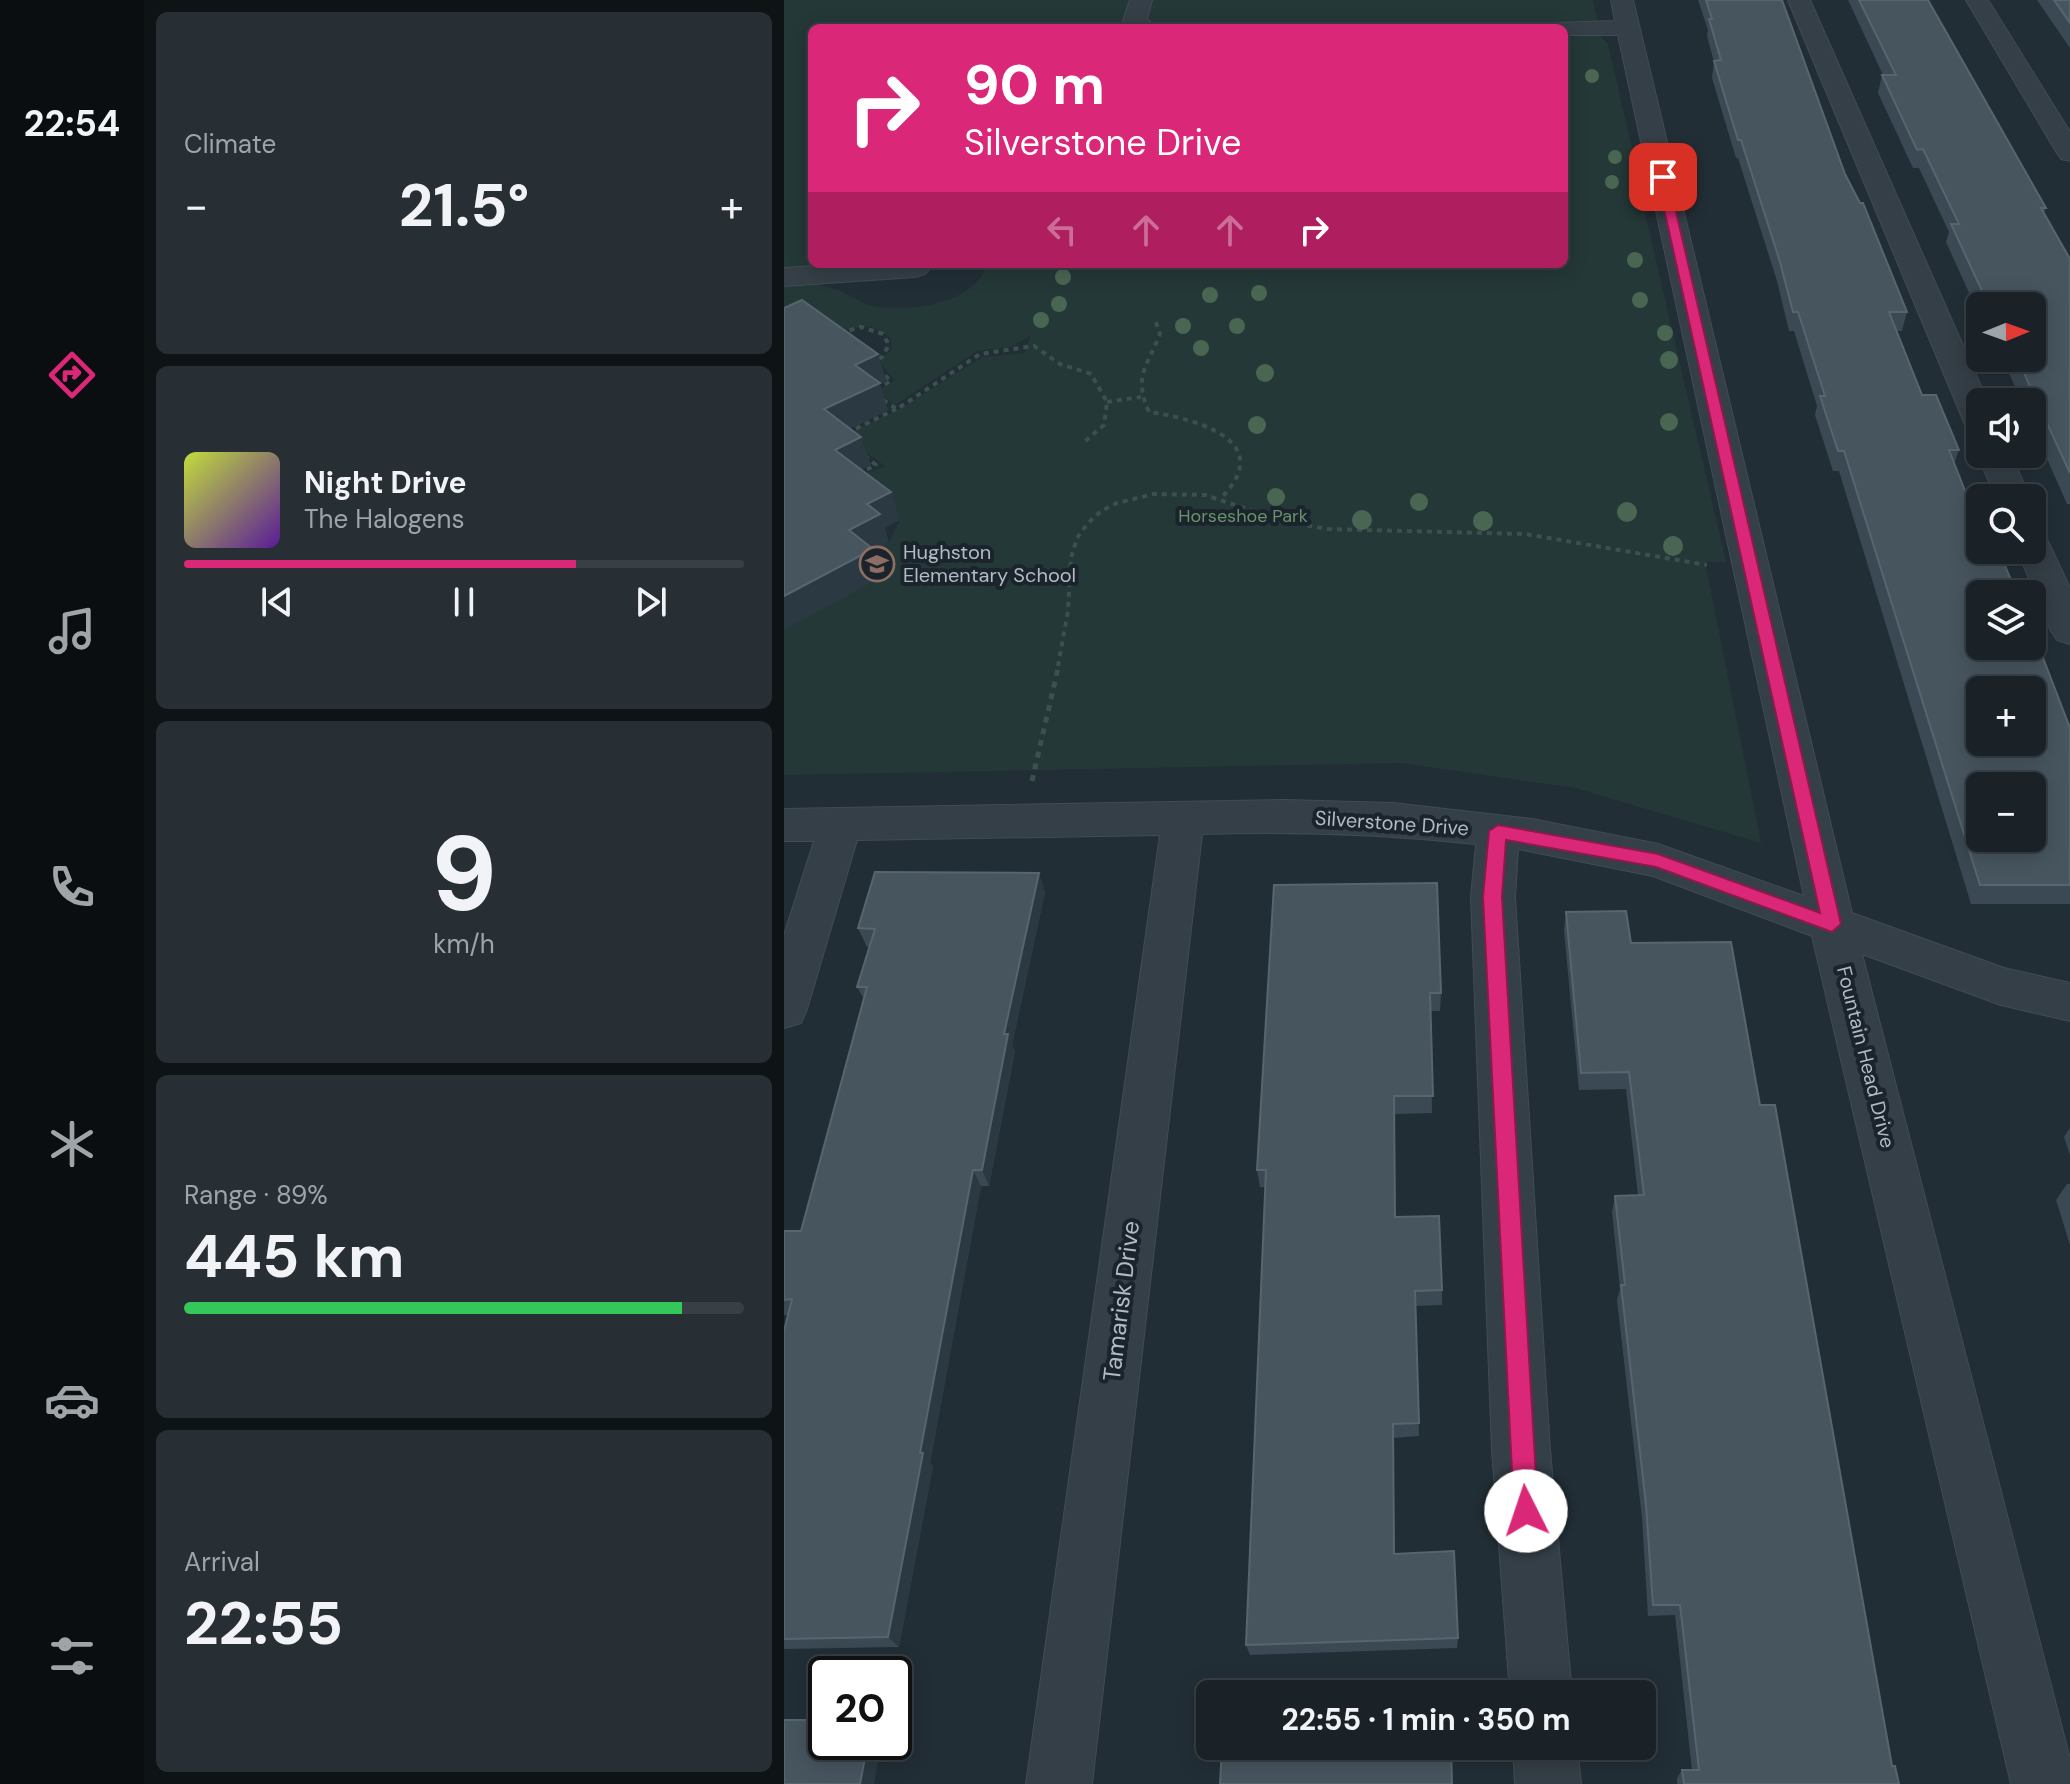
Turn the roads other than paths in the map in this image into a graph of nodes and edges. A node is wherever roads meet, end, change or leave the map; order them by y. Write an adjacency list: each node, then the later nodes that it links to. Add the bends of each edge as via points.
1 (1141, 0): 5 (street, via 1135,21)
2 (1799, 0): 10 (street)
3 (1977, 0): 7 (street)
4 (1625, 14): 6 (street); 17 (street, Fountain Head Drive)
5 (1139, 24)
6 (1568, 27)
7 (2070, 153)
8 (915, 268): 9 (street)
9 (784, 277)
10 (1966, 389)
11 (2041, 564): 12 (street)
12 (2070, 631)
13 (1183, 819): 15 (street, Silverstone Drive); 16 (street, Silverstone Drive, via 1393,819); 22 (street, Tamarisk Drive)
14 (784, 825): 15 (street, Silverstone Drive)
15 (840, 825): 19 (street)
16 (1498, 831): 17 (street, Silverstone Drive, via 1658,861); 20 (street, via 1493,897 1521,1450)
17 (1832, 924): 18 (street, Silverstone Drive, via 2001,986); 24 (street, Fountain Head Drive)
18 (2070, 1002)
19 (784, 1009)
20 (1540, 1680)
21 (1546, 1760): 23 (street)
22 (1059, 1784)
23 (1548, 1784)
24 (2044, 1784)

